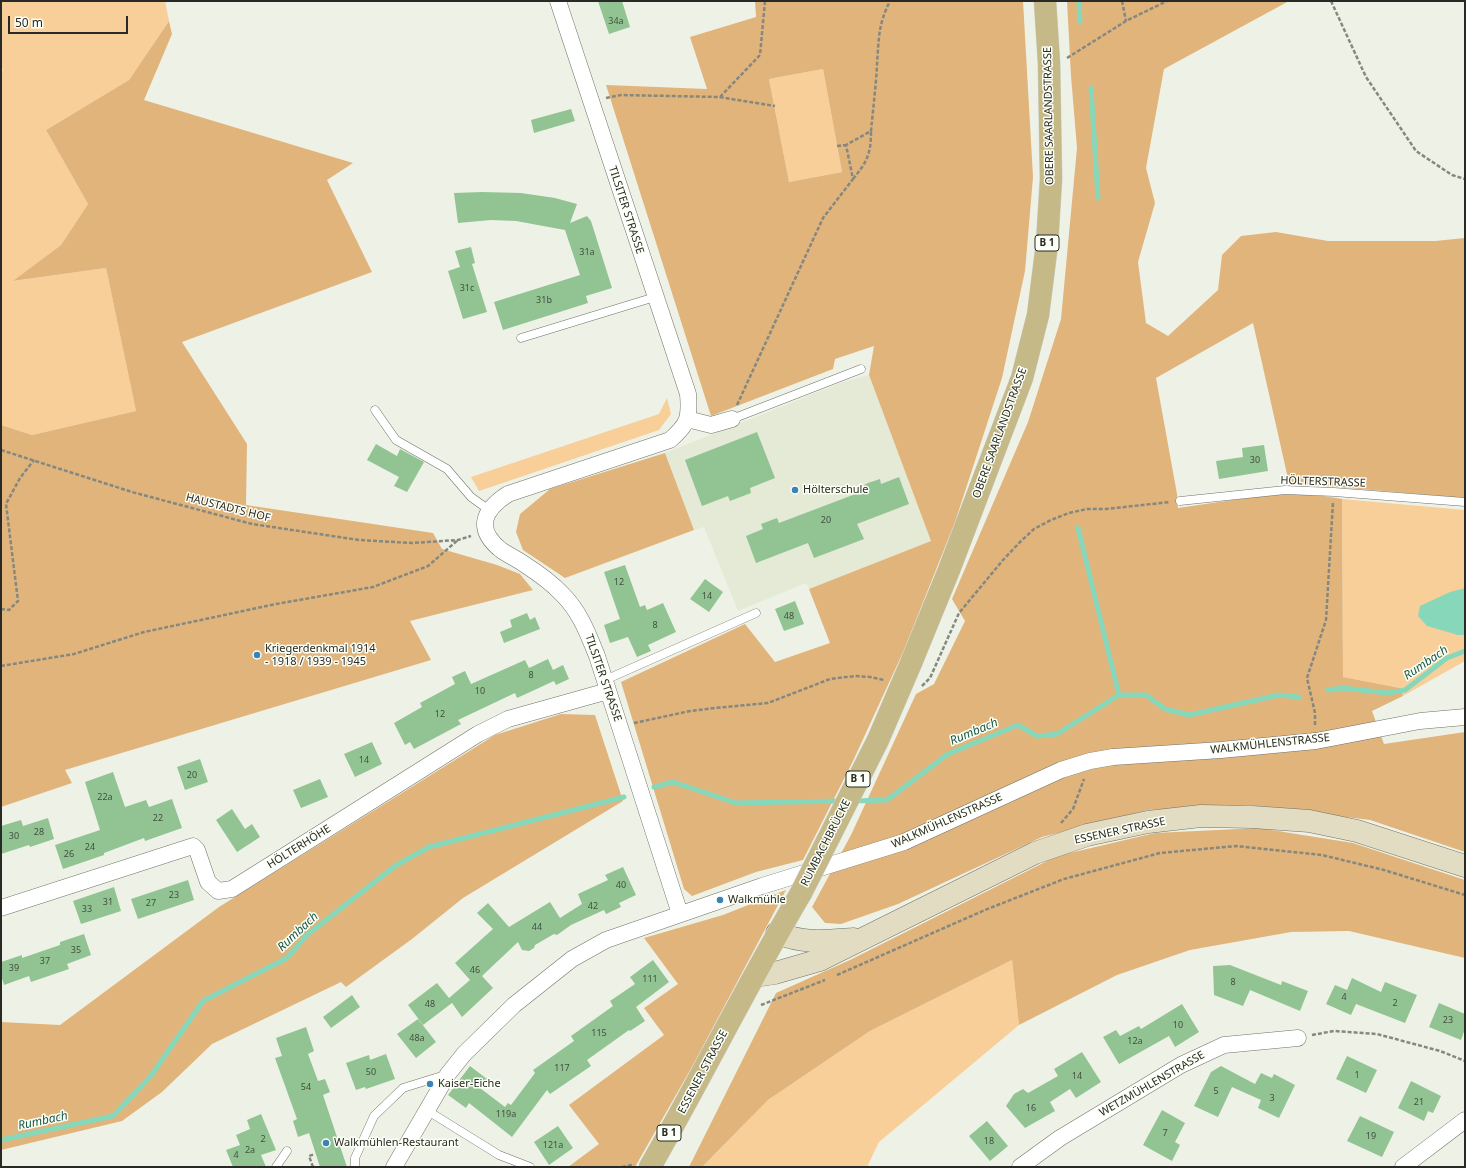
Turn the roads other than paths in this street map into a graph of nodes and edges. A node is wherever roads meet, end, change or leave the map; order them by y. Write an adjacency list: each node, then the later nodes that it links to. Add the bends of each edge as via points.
1 (558, 1): 3 (street, TILSITER STRASSE)
2 (1044, 1): 13 (main road, OBERE SAARLANDSTRASSE / B 1, via 1049,63 1051,179 1047,244 1038,315 1022,378)
3 (655, 297): 4 (lane); 7 (street, TILSITER STRASSE, via 688,394)
4 (521, 338)
5 (861, 369): 8 (lane)
6 (375, 410): 11 (lane, via 396,440 448,469 471,497)
7 (688, 419): 8 (street, via 712,425); 11 (street, via 683,428 670,440 508,494)
8 (732, 419)
9 (1180, 501): 10 (lane, HÖLTERSTRASSE, via 1285,490)
10 (1465, 502)
11 (488, 510): 14 (street, TILSITER STRASSE, via 485,521 490,538 501,550 548,581 577,613 590,639)
12 (756, 613): 14 (lane)
13 (911, 663): 17 (main road, RUMBACHBRÜCKE / B 1, bridge, via 878,740)
14 (606, 686): 18 (street, HÖLTERHÖHE, via 508,719 478,734 232,889 218,891 208,882 197,850 193,846); 19 (street, TILSITER STRASSE)
15 (1465, 717): 19 (street, WALKMÜHLENSTRASSE, via 1420,721 1316,741 1090,761 1061,770 904,842)
16 (1465, 866): 21 (main road, ESSENER STRASSE, via 1357,831 1309,822 1201,816 1148,822 1087,835 1035,853)
17 (801, 893): 20 (main road, ESSENER STRASSE / B 1)
18 (1, 908)
19 (680, 914): 24 (street, WALKMÜHLENSTRASSE, via 606,940 572,959 514,1005 464,1054)
20 (777, 934): 21 (main road, ESSENER STRASSE, via 803,941); 22 (main road, ESSENER STRASSE / B 1)
21 (862, 939): 22 (main road, ESSENER STRASSE, via 820,960)
22 (755, 976): 32 (main road, ESSENER STRASSE / B 1)
23 (1298, 1038): 33 (street, WETZMÜHLENSTRASSE, via 1224,1045 1181,1065 1060,1138)
24 (448, 1074): 25 (street, WALKMÜHLENSTRASSE); 29 (lane, via 403,1088 374,1116 355,1158)
25 (428, 1111): 30 (street, WALKMÜHLENSTRASSE); 31 (lane, via 499,1155)
26 (1465, 1120): 34 (street)
27 (287, 1151): 28 (lane)
28 (276, 1167)
29 (355, 1167)
30 (394, 1167)
31 (530, 1167)
32 (650, 1167)
33 (1020, 1167)
34 (1403, 1167)

